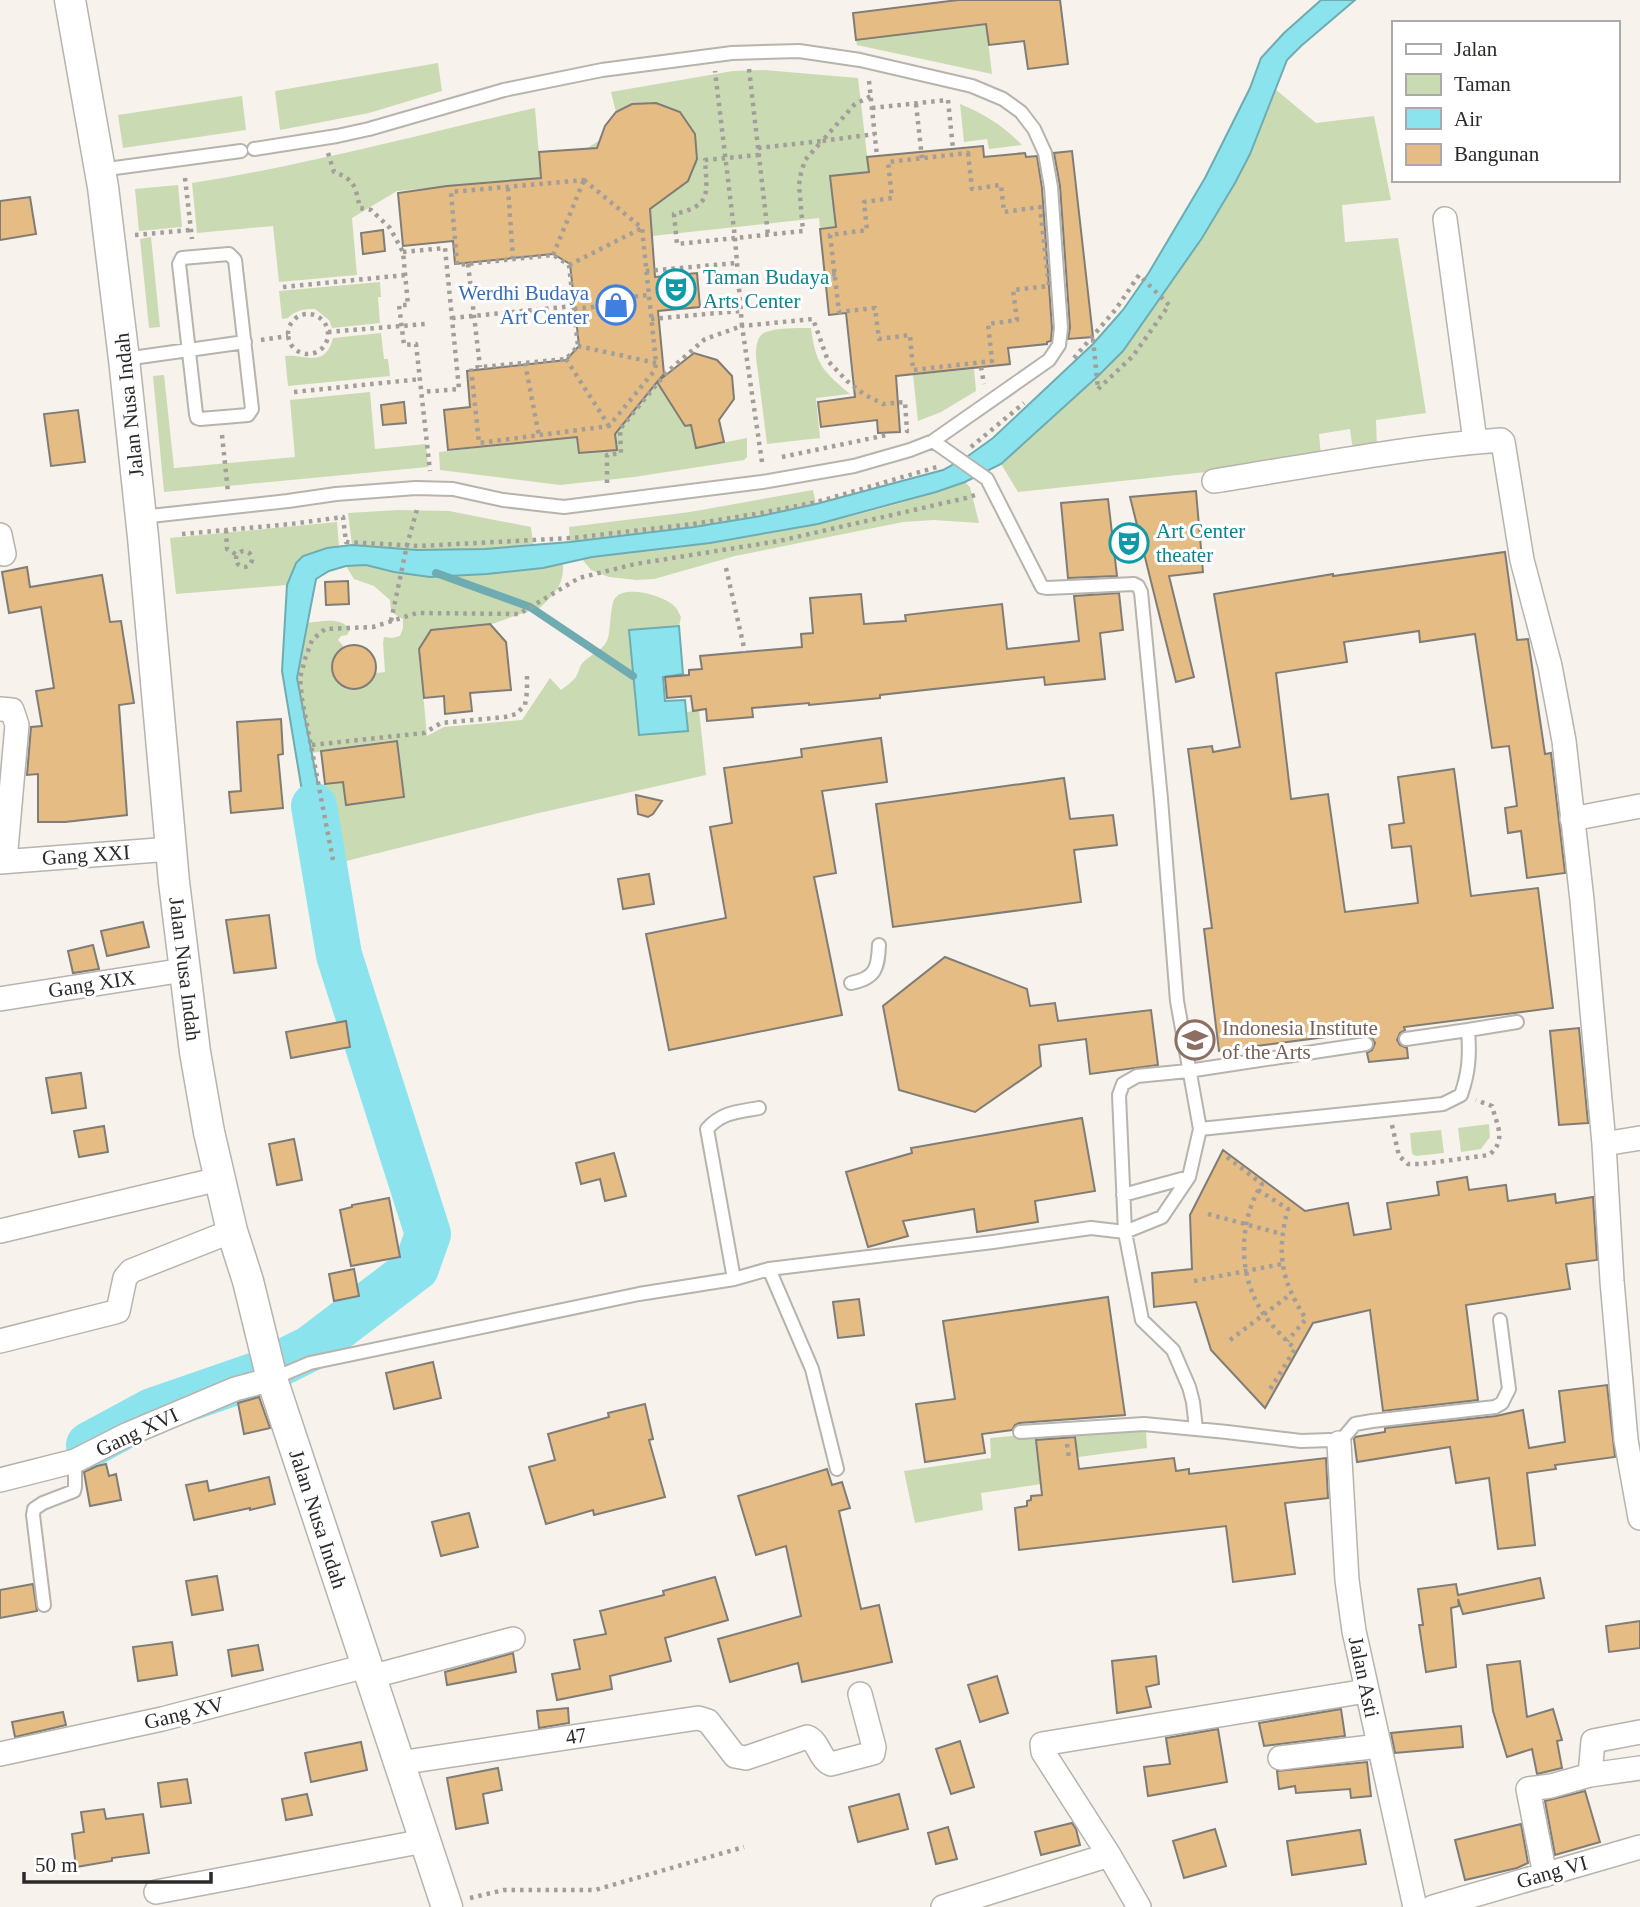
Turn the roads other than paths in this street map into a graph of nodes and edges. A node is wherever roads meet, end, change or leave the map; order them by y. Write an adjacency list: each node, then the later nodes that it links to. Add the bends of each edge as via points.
1 (70, 0): 2 (street, Jalan Nusa Indah)
2 (100, 170): 6 (street, Jalan Nusa Indah); 7 (lane, via 337,136 504,90 602,70 732,53 799,51 972,86 1021,111 1045,153 1061,328 1059,345 1049,360)
3 (1445, 219): 8 (street)
4 (244, 342): 5 (lane); 5 (lane, via 252,409 248,415 197,418); 5 (lane, via 233,256 182,258)
5 (188, 350): 6 (lane)
6 (124, 359): 10 (street, Jalan Nusa Indah)
7 (933, 441): 10 (lane, via 853,466 564,507 424,488); 25 (lane, via 990,483 1042,587 1134,584 1141,592 1177,1001)
8 (1475, 442): 9 (street); 14 (street, via 1503,442 1522,560 1550,666)
9 (1214, 481)
10 (141, 517): 15 (street, Jalan Nusa Indah)
11 (0, 709): 13 (street, via 12,710 17,725)
12 (1640, 806): 14 (street)
13 (4, 810): 16 (street)
14 (1572, 819): 29 (street)
15 (171, 849): 16 (street, Gang XXI); 18 (street, Jalan Nusa Indah)
16 (3, 862)
17 (878, 945): 19 (lane, via 873,972)
18 (184, 970): 20 (street, Gang XIX); 31 (street, Jalan Nusa Indah)
19 (851, 983)
20 (0, 999)
21 (1517, 1022): 22 (lane)
22 (1468, 1030): 23 (lane); 27 (lane, via 1468,1074 1461,1095 1443,1104)
23 (1406, 1039)
24 (1366, 1044): 25 (lane)
25 (1188, 1071): 27 (lane); 32 (lane, via 1137,1076 1123,1084 1119,1095)
26 (759, 1108): 37 (lane, via 725,1115 707,1129)
27 (1200, 1129): 30 (lane)
28 (1640, 1138): 29 (street)
29 (1604, 1144): 41 (street, via 1612,1281)
30 (1189, 1177): 32 (lane); 35 (lane, via 1161,1217)
31 (219, 1179): 33 (street); 34 (street, Jalan Nusa Indah)
32 (1123, 1195): 35 (lane)
33 (0, 1231)
34 (232, 1231): 39 (street, via 131,1271 125,1278 118,1311); 40 (street, Jalan Nusa Indah)
35 (1125, 1232): 36 (lane, via 1091,1228); 42 (lane, via 1142,1320 1173,1350 1191,1394)
36 (769, 1269): 37 (lane); 46 (lane, via 812,1369)
37 (734, 1279): 40 (lane)
38 (1500, 1320): 44 (lane, via 1509,1389 1502,1403 1355,1424)
39 (0, 1341)
40 (269, 1369): 45 (street, Gang XVI, via 242,1387 125,1435); 51 (street, Jalan Nusa Indah)
41 (1630, 1377): 48 (street, via 1626,1440)
42 (1196, 1429): 43 (lane, via 1144,1424); 44 (lane)
43 (1020, 1432)
44 (1339, 1443): 52 (street, Jalan Asti, via 1347,1580)
45 (75, 1461): 47 (street, Gang XVI); 49 (lane, via 74,1490 34,1509)
46 (837, 1469)
47 (0, 1480)
48 (1640, 1518)
49 (44, 1605)
50 (513, 1639): 51 (street, Gang XV)
51 (368, 1672): 56 (street, Gang XV); 58 (street, Jalan Nusa Indah)
52 (1366, 1691): 55 (street, Jalan Asti); 63 (street, via 1042,1744 1042,1752)
53 (860, 1693): 58 (street, 47, via 873,1753 828,1764 807,1737 746,1758 735,1756 708,1721 698,1718)
54 (1640, 1732): 60 (street, via 1593,1741)
55 (1378, 1746): 57 (street); 69 (street, Jalan Asti)
56 (0, 1754)
57 (1280, 1758)
58 (399, 1763): 61 (street, Jalan Nusa Indah)
59 (1640, 1768): 60 (street)
60 (1590, 1774): 64 (street, via 1528,1789)
61 (424, 1841): 65 (street); 66 (street, Jalan Nusa Indah)
62 (1635, 1848): 64 (street, Gang VI)
63 (1109, 1854): 67 (street); 68 (street)
64 (1545, 1875): 70 (street, Gang VI)
65 (156, 1892)
66 (446, 1905)
67 (943, 1907)
68 (1139, 1907)
69 (1415, 1907)
70 (1433, 1907)

